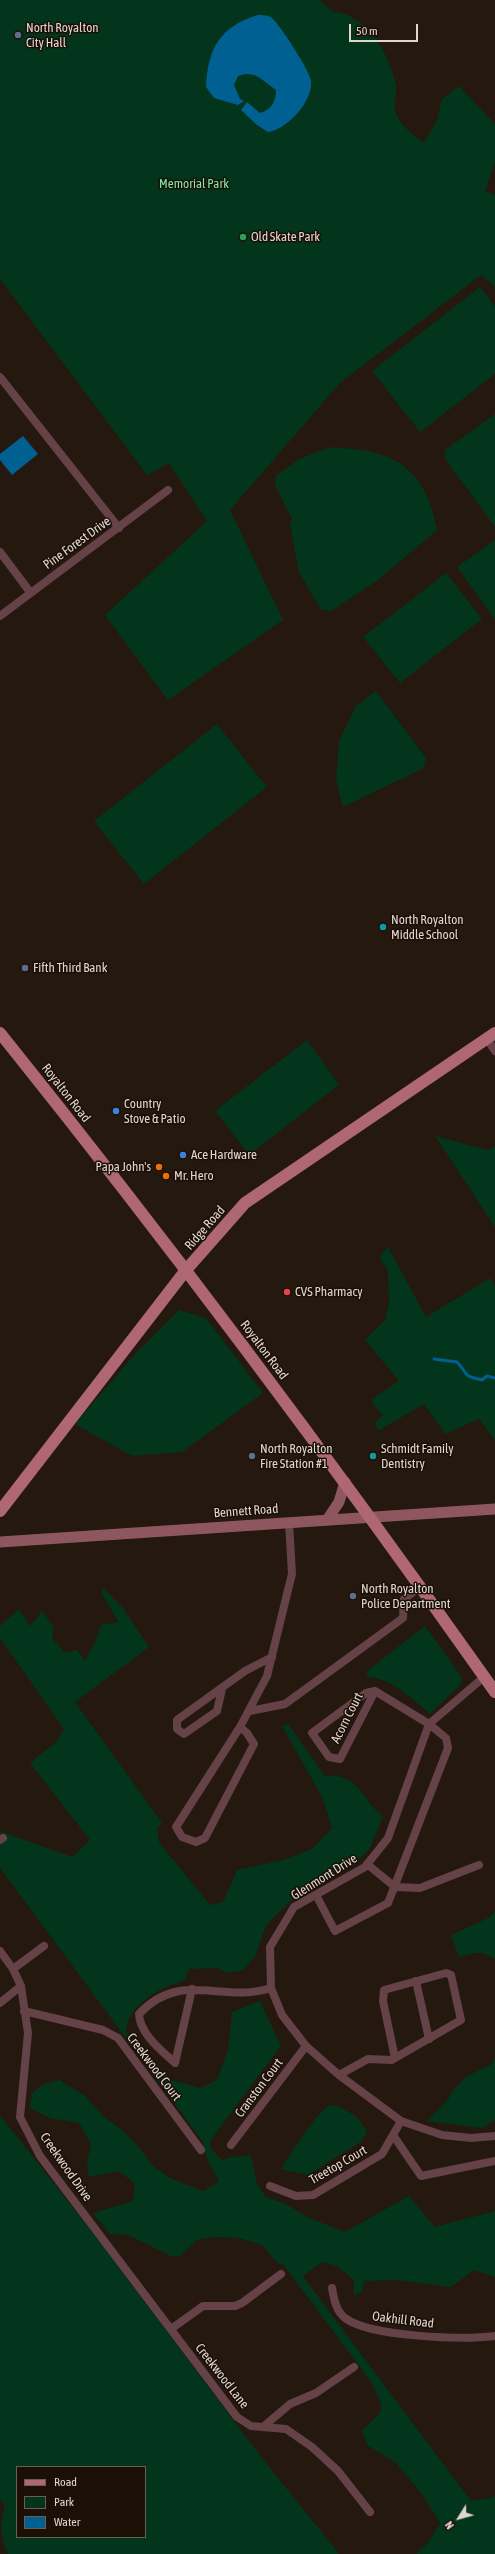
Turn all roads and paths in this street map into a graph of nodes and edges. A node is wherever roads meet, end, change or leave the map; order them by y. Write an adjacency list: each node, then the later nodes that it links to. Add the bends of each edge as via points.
1 (0, 377): 3 (street)
2 (168, 490): 3 (street, Pine Forest Drive)
3 (119, 528): 5 (street, Pine Forest Drive)
4 (0, 552): 5 (street)
5 (30, 592): 6 (street, Pine Forest Drive)
6 (0, 616)
7 (0, 1033): 10 (main road, Royalton Road)
8 (491, 1036): 9 (street); 10 (main road, Ridge Road, via 245,1203)
9 (495, 1051)
10 (186, 1270): 11 (main road, Royalton Road); 13 (main road, Ridge Road)
11 (345, 1482): 14 (main road, Royalton Road); 15 (street, via 339,1502)
12 (495, 1509): 14 (street, Bennett Road)
13 (0, 1511)
14 (372, 1518): 15 (street, Bennett Road); 18 (main road, Royalton Road)
15 (327, 1520): 16 (street, Bennett Road)
16 (289, 1522): 17 (street, Bennett Road); 19 (street, via 292,1574)
17 (0, 1542)
18 (421, 1586): 20 (main road, Royalton Road); 24 (street, via 404,1599 403,1618 285,1704)
19 (272, 1657): 21 (street, via 245,1671); 24 (street, via 267,1676)
20 (484, 1677): 23 (main road, Royalton Road); 25 (street, Glenmont Drive)
21 (222, 1689): 21 (street, via 177,1720 177,1729 184,1734 217,1711)
22 (375, 1691): 22 (street, Acorn Court, via 366,1693 312,1733 329,1757 340,1759); 25 (street, Acorn Court)
23 (495, 1692)
24 (250, 1712): 26 (street)
25 (429, 1724): 27 (street, Glenmont Drive, via 388,1838); 29 (street, Acorn Court, via 446,1738 448,1748)
26 (240, 1727): 26 (street, via 176,1827 182,1837 196,1842 205,1838 254,1744)
27 (367, 1864): 29 (street); 30 (street, Glenmont Drive)
28 (479, 1865): 29 (street, via 420,1888)
29 (395, 1887): 30 (street, Acorn Court, via 388,1903 335,1931)
30 (316, 1895): 36 (street, Glenmont Drive, via 294,1907 270,1947)
31 (44, 1946): 33 (street)
32 (0, 1951): 33 (street, Creekwood Drive)
33 (13, 1969): 35 (street, Creekwood Drive)
34 (416, 1981): 40 (street); 40 (street, via 446,1973 451,1975 461,2020); 42 (street, via 384,1990 383,2001)
35 (21, 1986): 38 (street); 39 (street, Creekwood Drive)
36 (271, 1988): 37 (street, via 254,1993); 41 (street, Glenmont Drive, via 282,2015)
37 (192, 1989): 37 (street, via 163,1995 139,2014 140,2022 152,2040 175,2063)
38 (0, 2003)
39 (24, 2011): 48 (street, Creekwood Court, via 103,2030 118,2038); 53 (street, Creekwood Drive, via 28,2033 20,2117 40,2156)
40 (429, 2039): 42 (street)
41 (306, 2046): 43 (street, Glenmont Drive); 47 (street, Cranston Court)
42 (395, 2058): 43 (street, via 368,2059)
43 (339, 2075): 44 (street, Glenmont Drive)
44 (401, 2121): 45 (street, Treetop Court); 46 (street, Glenmont Drive, via 442,2135 471,2138)
45 (393, 2135): 49 (street, via 421,2176); 50 (street, Treetop Court, via 382,2154 313,2195 296,2196)
46 (495, 2136)
47 (231, 2145)
48 (201, 2150)
49 (495, 2161)
50 (270, 2186)
51 (281, 2274): 53 (street, via 242,2303 235,2306 203,2306)
52 (332, 2288): 54 (street, Oakhill Road, via 340,2313 361,2327 438,2337)
53 (171, 2329): 56 (street, Creekwood Lane, via 237,2417 251,2426)
54 (495, 2336)
55 (354, 2367): 56 (street, via 316,2393 290,2404)
56 (263, 2427): 57 (street, Creekwood Lane, via 286,2429 312,2447 338,2471)
57 (370, 2512)

